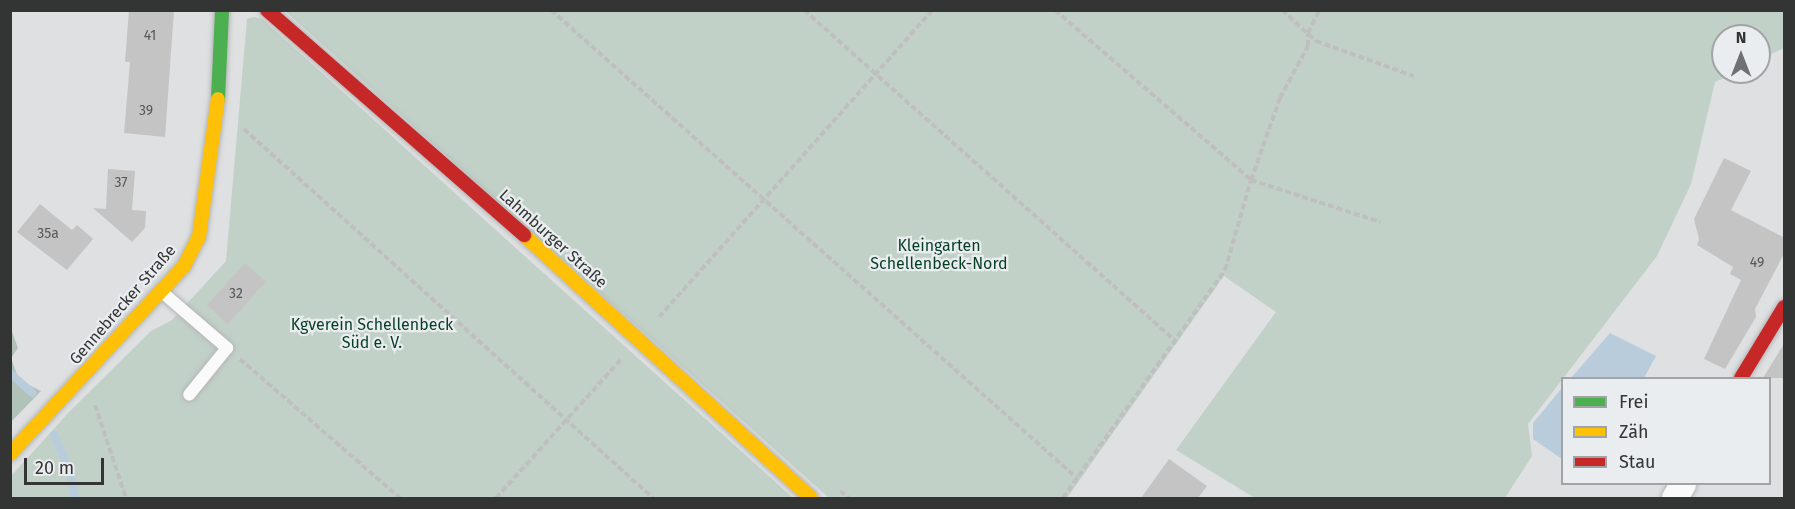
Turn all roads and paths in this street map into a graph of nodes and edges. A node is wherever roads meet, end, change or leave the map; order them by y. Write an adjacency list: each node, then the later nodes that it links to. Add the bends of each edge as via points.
1 (222, 10): 12 (street, Gennebrecker Straße)
2 (267, 10): 18 (street, Lahmburger Straße)
3 (551, 10): 14 (path)
4 (804, 10): 10 (path)
5 (933, 10): 10 (path)
6 (1055, 10): 13 (path)
7 (1282, 10): 9 (path)
8 (1319, 10): 9 (path)
9 (1308, 33): 11 (path, via 1316,41); 13 (path, via 1308,46 1280,98)
10 (876, 74): 14 (path); 19 (path)
11 (1414, 76)
12 (217, 114): 16 (street, Gennebrecker Straße, via 199,237 184,266); 24 (path, via 238,124)
13 (1251, 180): 15 (path); 19 (path, via 1225,270)
14 (763, 200): 18 (path); 26 (path)
15 (1380, 222)
16 (159, 290): 20 (lane); 21 (street, Gennebrecker Straße)
17 (1785, 307): 22 (street)
18 (640, 339): 24 (path); 31 (street, Lahmburger Straße)
19 (1177, 342): 26 (path)
20 (227, 348): 23 (lane); 28 (path)
21 (85, 375): 25 (street, Gennebrecker Straße); 27 (path)
22 (1742, 377)
23 (189, 395)
24 (566, 420): 29 (path); 30 (path)
25 (10, 454)
26 (1078, 479): 32 (path)
27 (126, 498)
28 (400, 498)
29 (496, 498)
30 (653, 498)
31 (811, 498)
32 (1064, 498)

